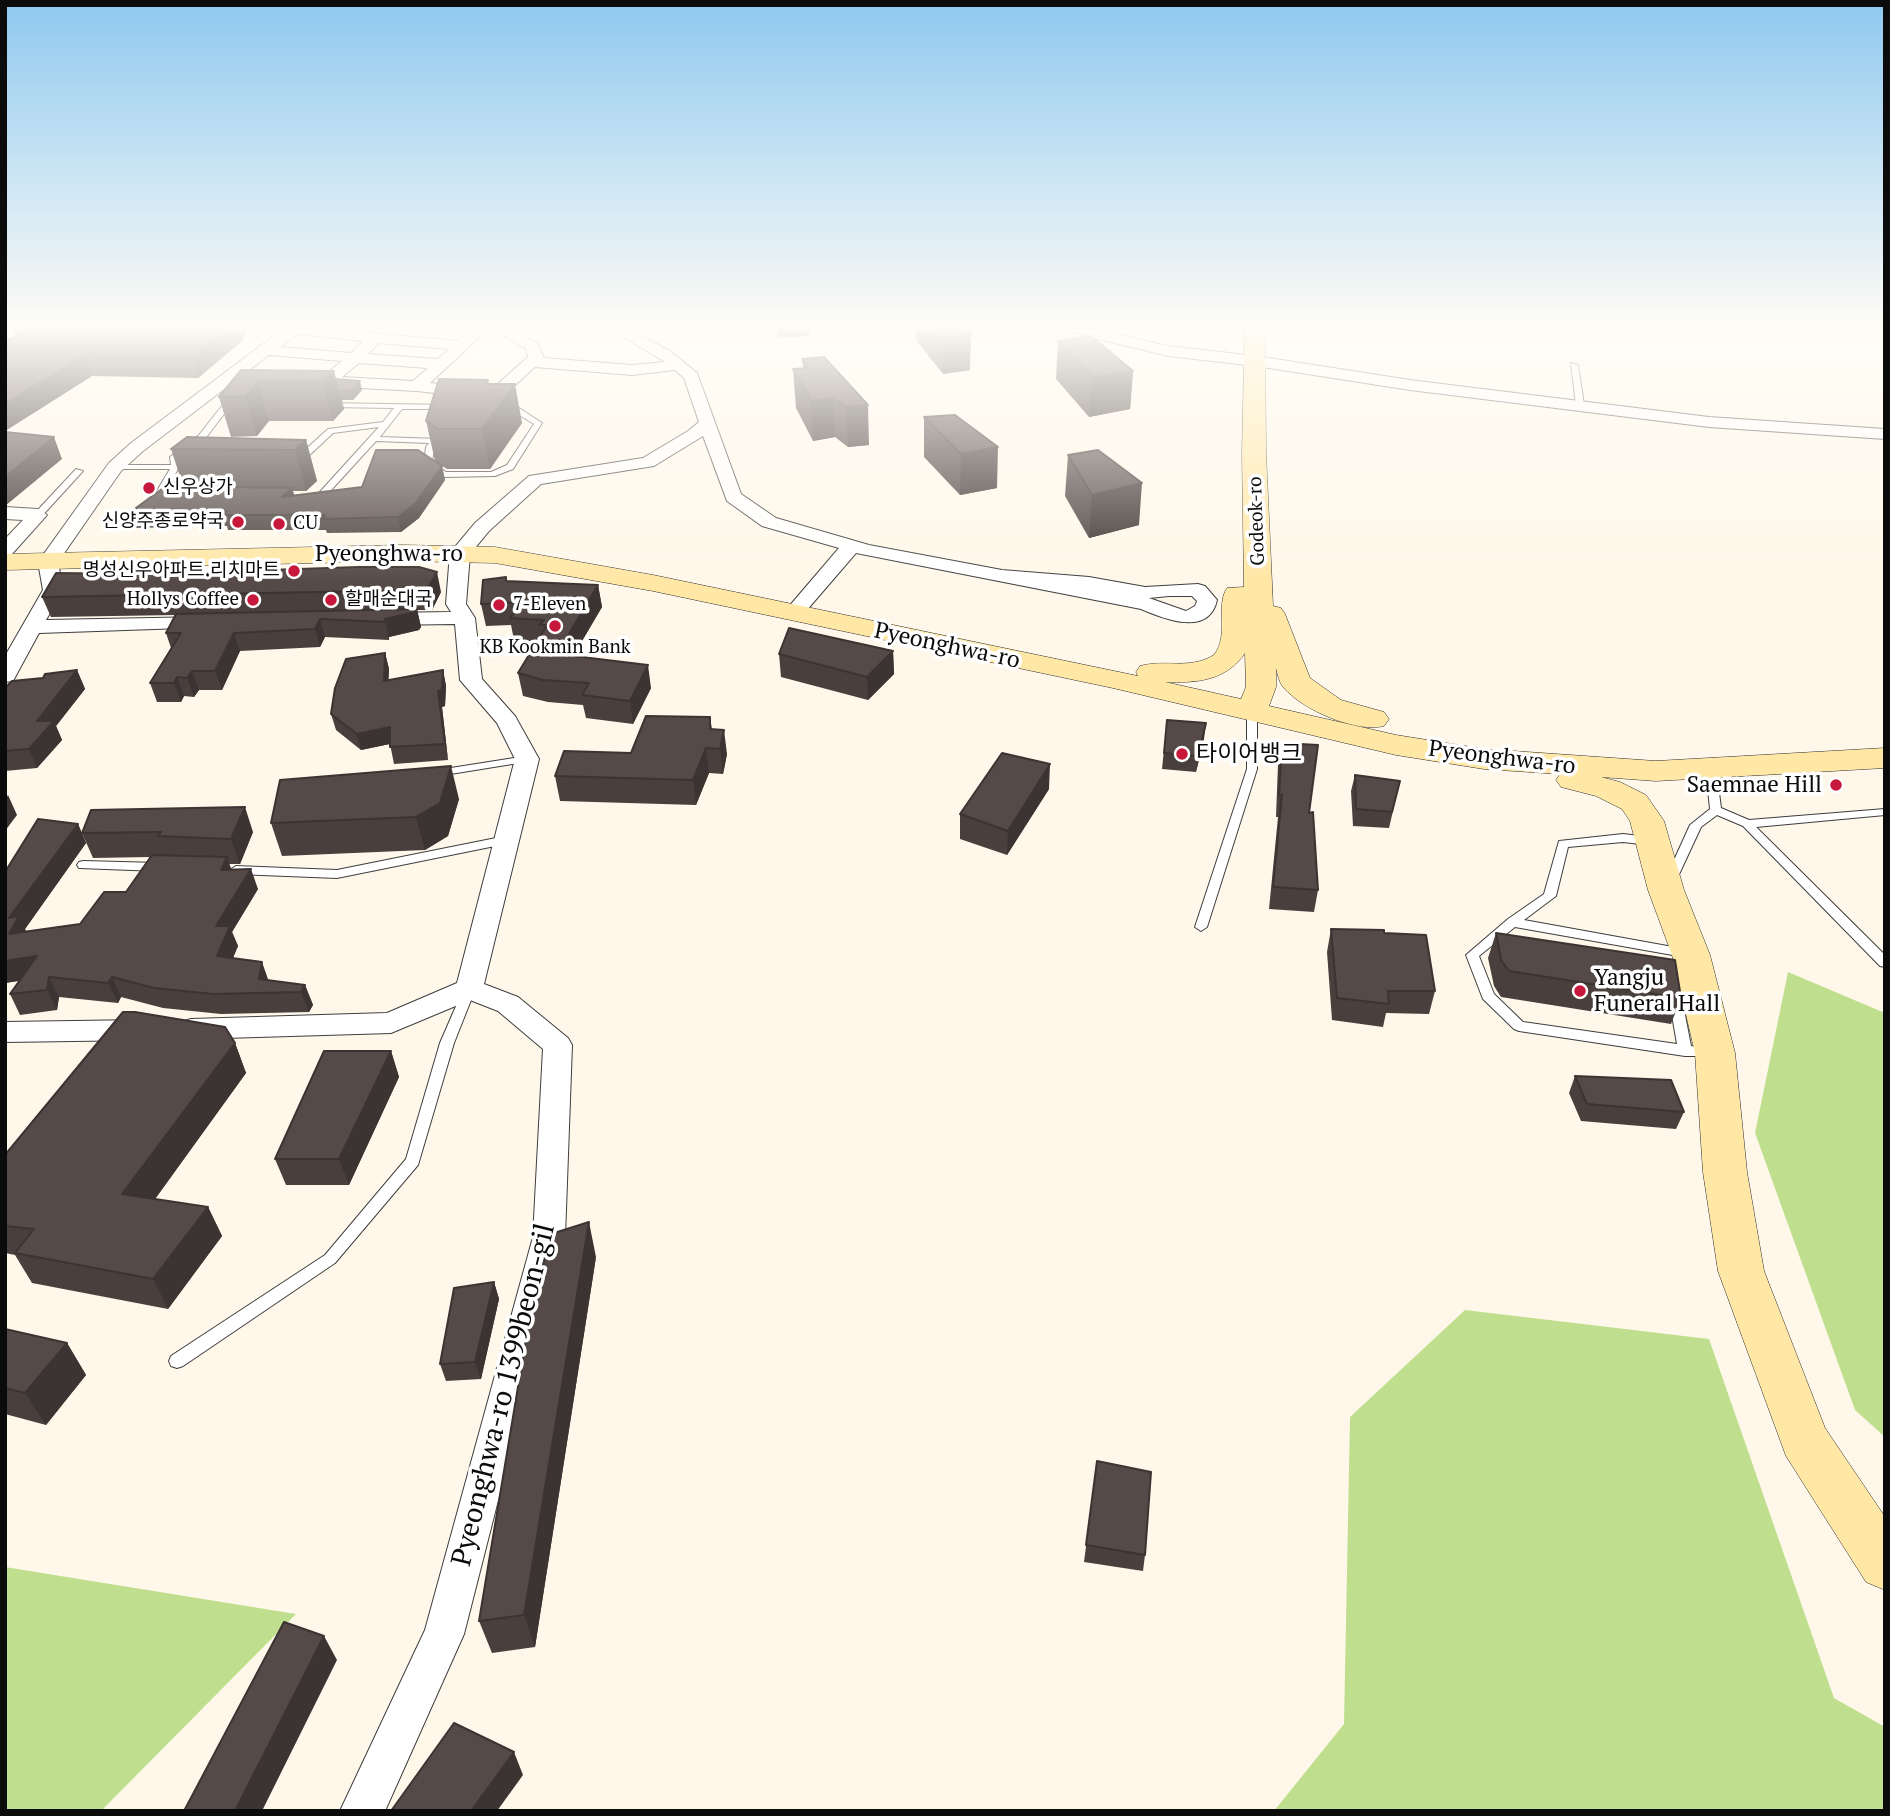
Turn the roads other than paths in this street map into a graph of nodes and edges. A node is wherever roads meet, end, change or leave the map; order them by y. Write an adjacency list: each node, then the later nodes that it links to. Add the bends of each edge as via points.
1 (180, 414): 15 (street)
2 (220, 414): 14 (lane, via 202,437 173,459)
3 (394, 414): 9 (lane)
4 (522, 414): 11 (lane, via 538,423 510,467 492,474 444,475 428,464 435,441)
5 (704, 414): 8 (street)
6 (1255, 414): 23 (main road, Godeok-ro)
7 (1646, 414): 10 (street)
8 (707, 423): 12 (street); 13 (street)
9 (386, 424): 11 (lane); 18 (lane, via 331,431)
10 (1885, 434)
11 (374, 439): 20 (lane, via 320,496)
12 (715, 452): 13 (street); 24 (street, via 733,497 769,522)
13 (648, 463): 26 (street, via 535,480)
14 (176, 466): 15 (lane); 16 (lane); 19 (lane, via 159,494)
15 (115, 467): 28 (street)
16 (190, 467)
17 (79, 471): 22 (lane)
18 (286, 472)
19 (173, 494)
20 (293, 496)
21 (5, 513): 22 (street)
22 (38, 515): 25 (street)
23 (1258, 544): 30 (main road, Godeok-ro); 36 (main road, via 1237,593 1237,637 1230,657 1210,670 1185,674)
24 (850, 547): 29 (street); 31 (street)
25 (5, 550)
26 (460, 553): 28 (main road, Pyeonghwa-ro); 31 (main road, Pyeonghwa-ro, via 538,562); 32 (street, via 456,604)
27 (5, 562): 28 (main road, Pyeonghwa-ro)
28 (48, 562): 35 (street, via 53,590)
29 (1001, 576): 29 (street, via 1147,604 1186,617 1205,609 1207,600 1198,590 1145,593)
30 (1259, 578): 38 (main road, Godeok-ro, via 1261,692); 39 (main road, via 1296,682 1331,707 1385,723)
31 (793, 614): 36 (main road, Pyeonghwa-ro)
32 (465, 618): 33 (street); 41 (street, via 471,680 506,721)
33 (368, 620)
34 (228, 623): 35 (street)
35 (32, 627): 37 (street)
36 (1073, 671): 38 (main road, Pyeonghwa-ro)
37 (5, 676)
38 (1252, 711): 39 (main road, Pyeonghwa-ro); 55 (lane, via 1252,769)
39 (1443, 752): 42 (main road, Pyeonghwa-ro)
40 (1885, 758): 43 (main road, Pyeonghwa-ro)
41 (527, 759): 44 (lane); 49 (street)
42 (1513, 761): 43 (main road, Pyeonghwa-ro, via 1578,768); 48 (main road, via 1608,789 1633,802)
43 (1697, 770): 45 (lane); 48 (main road, via 1652,798)
44 (423, 776)
45 (1716, 810): 47 (lane); 53 (lane, via 1696,825)
46 (1885, 811): 47 (lane)
47 (1747, 824): 57 (lane)
48 (1650, 832): 53 (main road); 54 (lane, via 1563,844 1549,896)
49 (506, 840): 52 (lane, via 337,874); 58 (street)
50 (83, 865): 51 (lane)
51 (177, 868)
52 (217, 869)
53 (1666, 890): 56 (main road)
54 (1512, 922): 56 (lane); 60 (lane, via 1472,955 1488,996 1519,1026)
55 (1201, 927)
56 (1673, 963): 60 (main road)
57 (1885, 963)
58 (469, 989): 59 (street, via 391,1023); 61 (lane, via 447,1043 413,1161 330,1259); 63 (street, Pyeonghwa-ro 1399beon-gil, via 508,1004 558,1045 549,1237 443,1634)
59 (5, 1032)
60 (1700, 1052): 62 (main road, via 1741,1271 1804,1440)
61 (177, 1361)
62 (1885, 1564)
63 (362, 1811)

